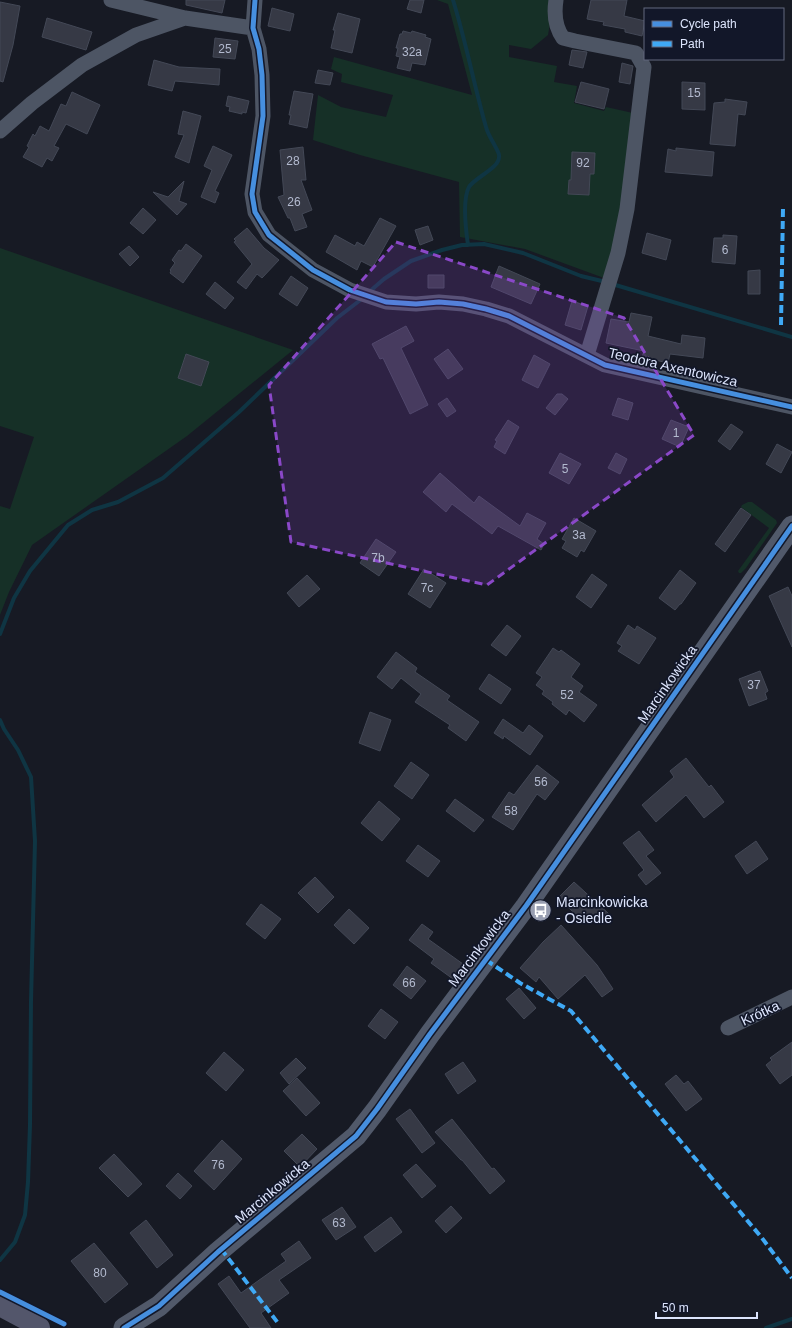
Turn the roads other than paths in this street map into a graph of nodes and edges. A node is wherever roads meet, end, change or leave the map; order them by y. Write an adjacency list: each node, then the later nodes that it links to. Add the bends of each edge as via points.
1 (111, 0): 4 (street)
2 (255, 0): 5 (street, Teodora Axentowicza)
3 (556, 0): 7 (street, Teodora Axentowicza, via 556,22 563,38 636,53 644,67 627,208 618,253)
4 (186, 18): 5 (street); 6 (street, via 136,35 82,65)
5 (253, 28): 7 (street, Teodora Axentowicza, via 262,75 263,116 252,194 255,212 269,235 313,270 354,291 386,302 440,302 486,309 510,316)
6 (0, 131)
7 (587, 355): 8 (street, Teodora Axentowicza, via 605,364)
8 (792, 407)
9 (792, 526): 13 (street, Marcinkowicka, via 526,906 356,1136 218,1252)
10 (792, 997): 11 (street, Krótka)
11 (728, 1028)
12 (0, 1305): 14 (main road)
13 (159, 1306): 16 (street, Marcinkowicka); 17 (street, Marcinkowicka)
14 (34, 1325): 15 (main road)
15 (54, 1328)
16 (124, 1328)
17 (147, 1328)

